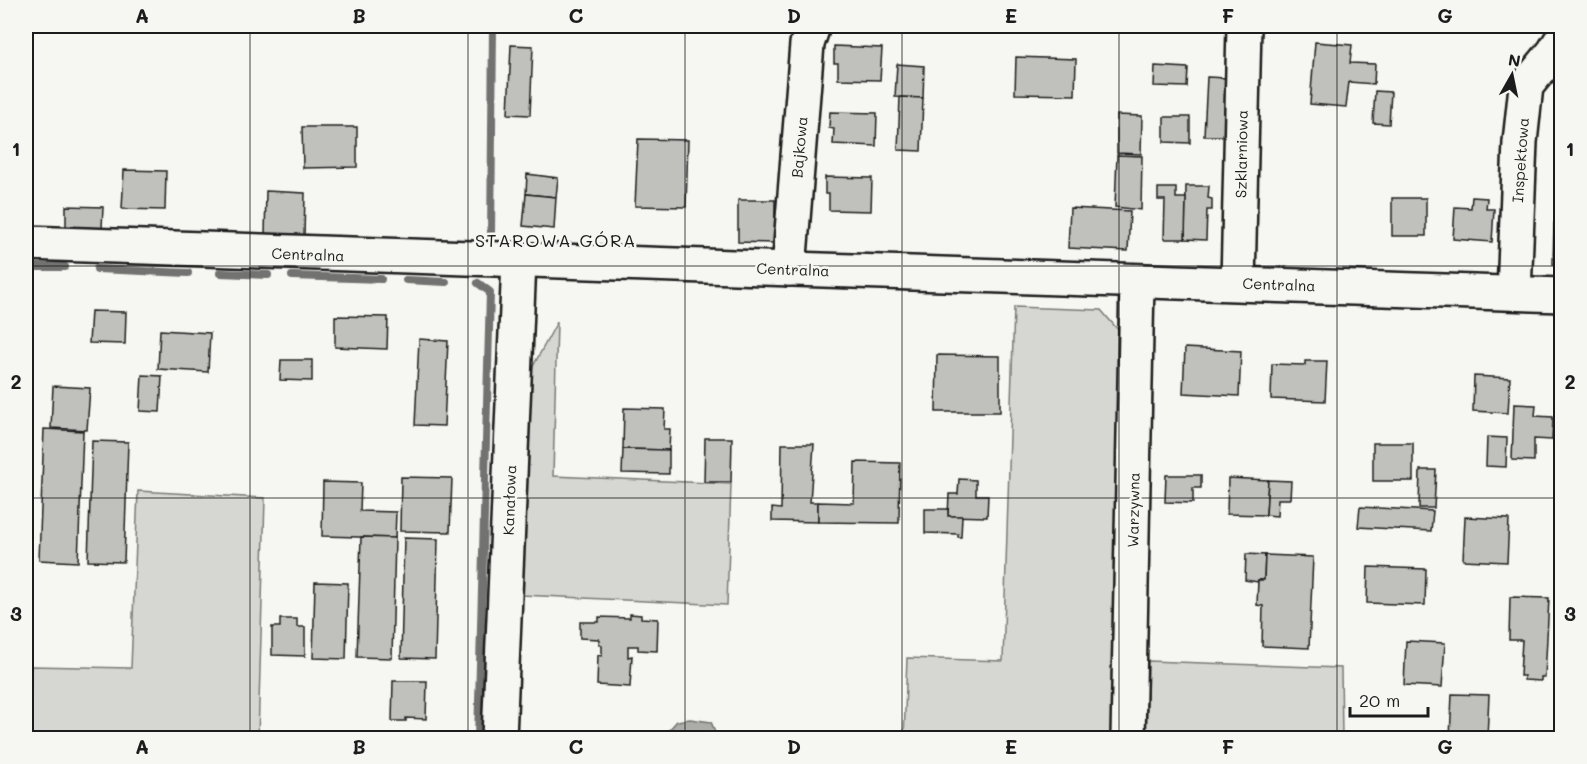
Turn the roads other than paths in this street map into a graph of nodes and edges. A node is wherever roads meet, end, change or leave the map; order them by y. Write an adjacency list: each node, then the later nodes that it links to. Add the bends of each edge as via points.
1 (813, 26): 6 (street, Bajkowa, via 807,44)
2 (1244, 26): 8 (street, Szklarniowa)
3 (1562, 39): 9 (street, Inspektowa, via 1526,86)
4 (26, 243): 5 (street, Centralna)
5 (519, 261): 6 (street, Centralna); 11 (street, Kanałowa)
6 (789, 269): 7 (street, Centralna)
7 (1137, 281): 8 (street, Centralna); 12 (street, Warzywna)
8 (1238, 283): 9 (street, Centralna)
9 (1514, 293): 10 (street, Centralna)
10 (1562, 295)
11 (499, 738)
12 (1128, 738)

